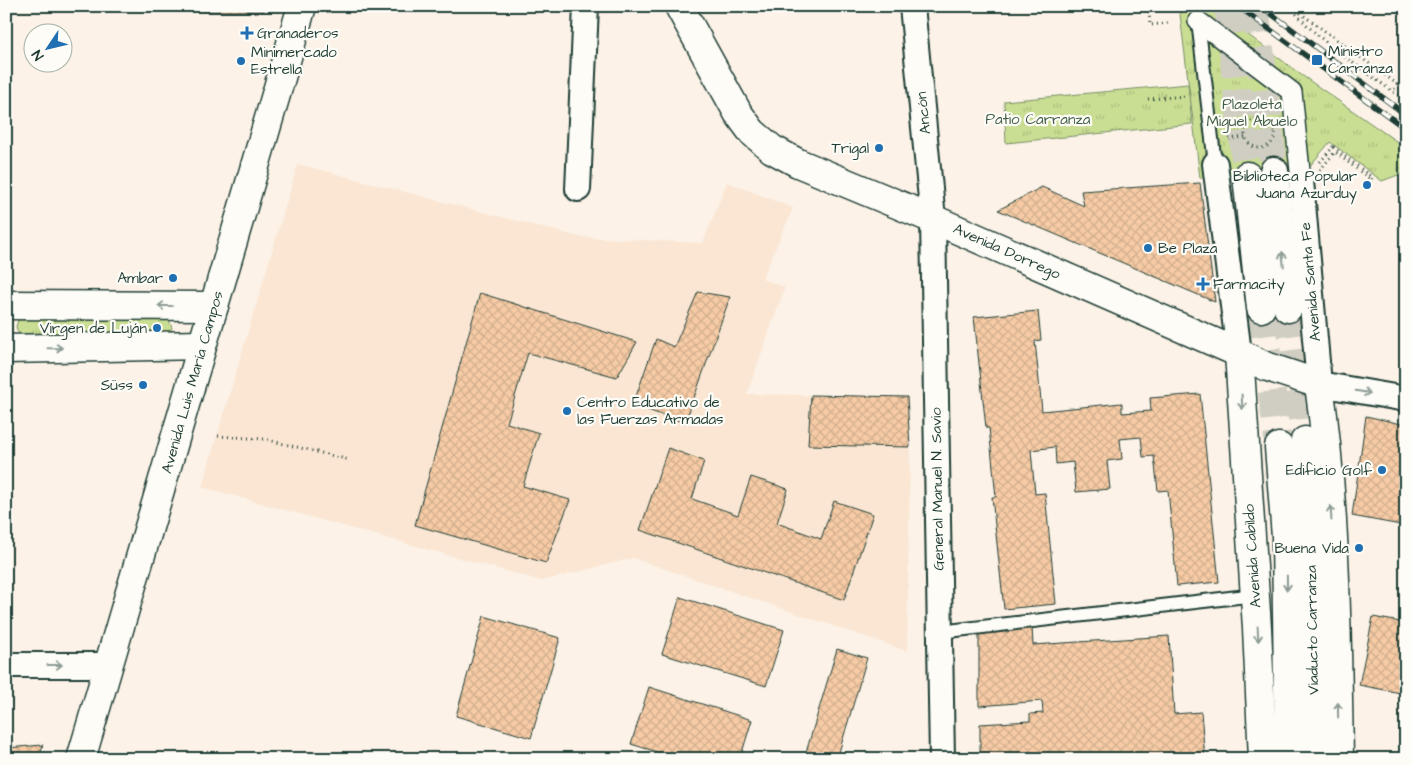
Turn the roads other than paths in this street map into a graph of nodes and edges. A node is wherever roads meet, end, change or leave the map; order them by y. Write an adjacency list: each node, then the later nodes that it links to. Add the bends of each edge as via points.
1 (302, 6): 13 (street, Avenida Luis María Campos)
2 (586, 6): 10 (street)
3 (679, 6): 11 (street, Avenida Dorrego, via 738,113 752,132 772,149)
4 (912, 6): 11 (street, Ancón)
5 (1198, 21): 6 (lane); 9 (street, via 1292,92)
6 (1215, 164): 18 (street)
7 (1274, 172): 15 (street, one-way to 7)
8 (1247, 176): 14 (street)
9 (1301, 181): 19 (street, Avenida Santa Fe)
10 (578, 189)
11 (933, 220): 18 (street, Avenida Dorrego); 24 (street, General Manuel N. Savio)
12 (6, 306): 13 (street, one-way to 12)
13 (214, 306): 16 (street, Avenida Luis María Campos)
14 (1261, 308)
15 (1288, 308)
16 (202, 345): 17 (street, one-way to 16); 26 (street, Avenida Luis María Campos)
17 (6, 349)
18 (1240, 353): 19 (street, Avenida Dorrego, via 1265,366); 23 (street, Avenida Cabildo, one-way to 23)
19 (1319, 384): 20 (street, Avenida Dorrego, one-way to 20); 32 (street, one-way to 19, via 1337,631 1327,441)
20 (1406, 400)
21 (1305, 441): 31 (street, Viaducto Carranza)
22 (1279, 447): 30 (street, Viaducto Carranza, one-way to 30, via 1286,537)
23 (1255, 595): 24 (lane); 29 (street, Avenida Cabildo, one-way to 29)
24 (940, 632): 28 (street, General Manuel N. Savio)
25 (6, 665): 26 (street, one-way to 26)
26 (109, 665): 27 (street, Avenida Luis María Campos)
27 (81, 759)
28 (942, 759)
29 (1262, 759)
30 (1289, 759)
31 (1315, 759)
32 (1339, 759)

